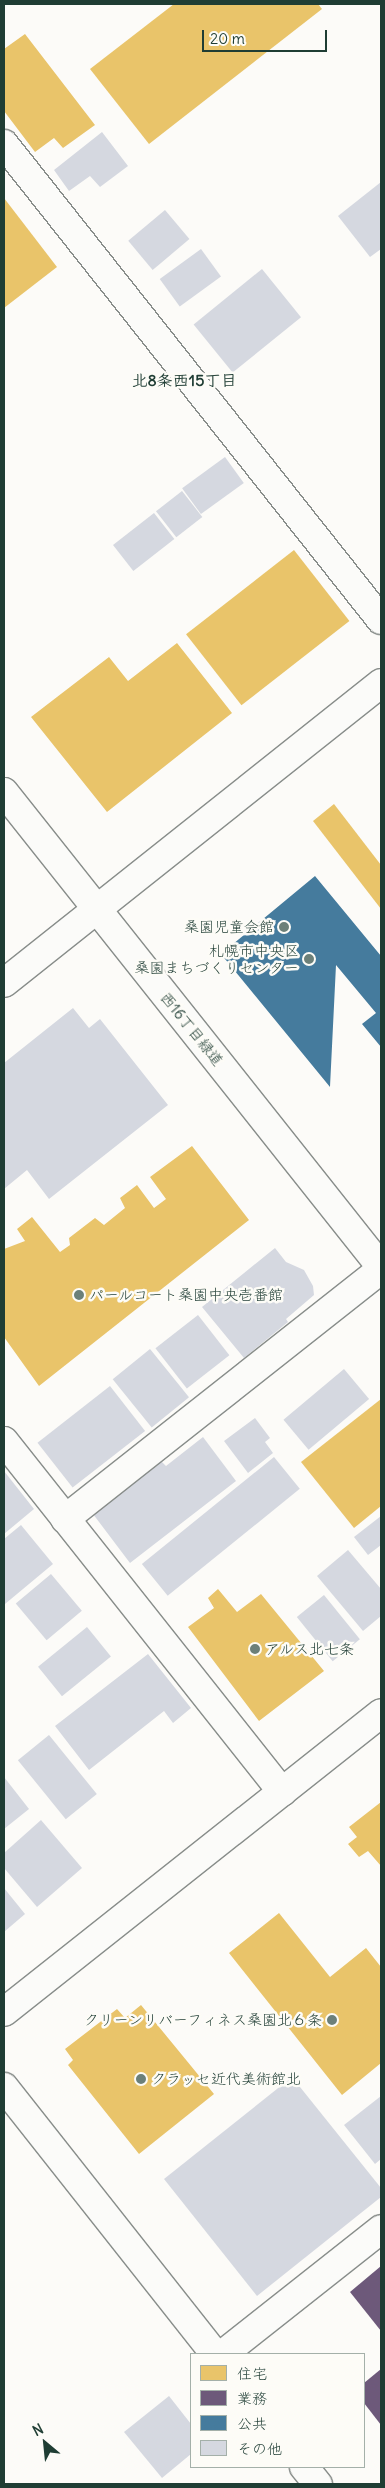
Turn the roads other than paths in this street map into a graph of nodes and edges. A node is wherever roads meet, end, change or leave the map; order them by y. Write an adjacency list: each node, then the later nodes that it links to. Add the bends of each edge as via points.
1 (4, 144): 2 (street)
2 (381, 620)
3 (381, 683): 5 (street)
4 (4, 792): 5 (street, 西16丁目緑道)
5 (97, 910): 6 (street); 7 (street, 西16丁目緑道)
6 (4, 983)
7 (381, 1268): 9 (street)
8 (4, 1441): 9 (street)
9 (66, 1519): 11 (street)
10 (381, 1714): 11 (street)
11 (282, 1792): 12 (street)
12 (4, 2012)
13 (4, 2087): 15 (street)
14 (381, 2229): 16 (street)
15 (214, 2353)
16 (224, 2353)
17 (305, 2468): 18 (street)
18 (318, 2484)

